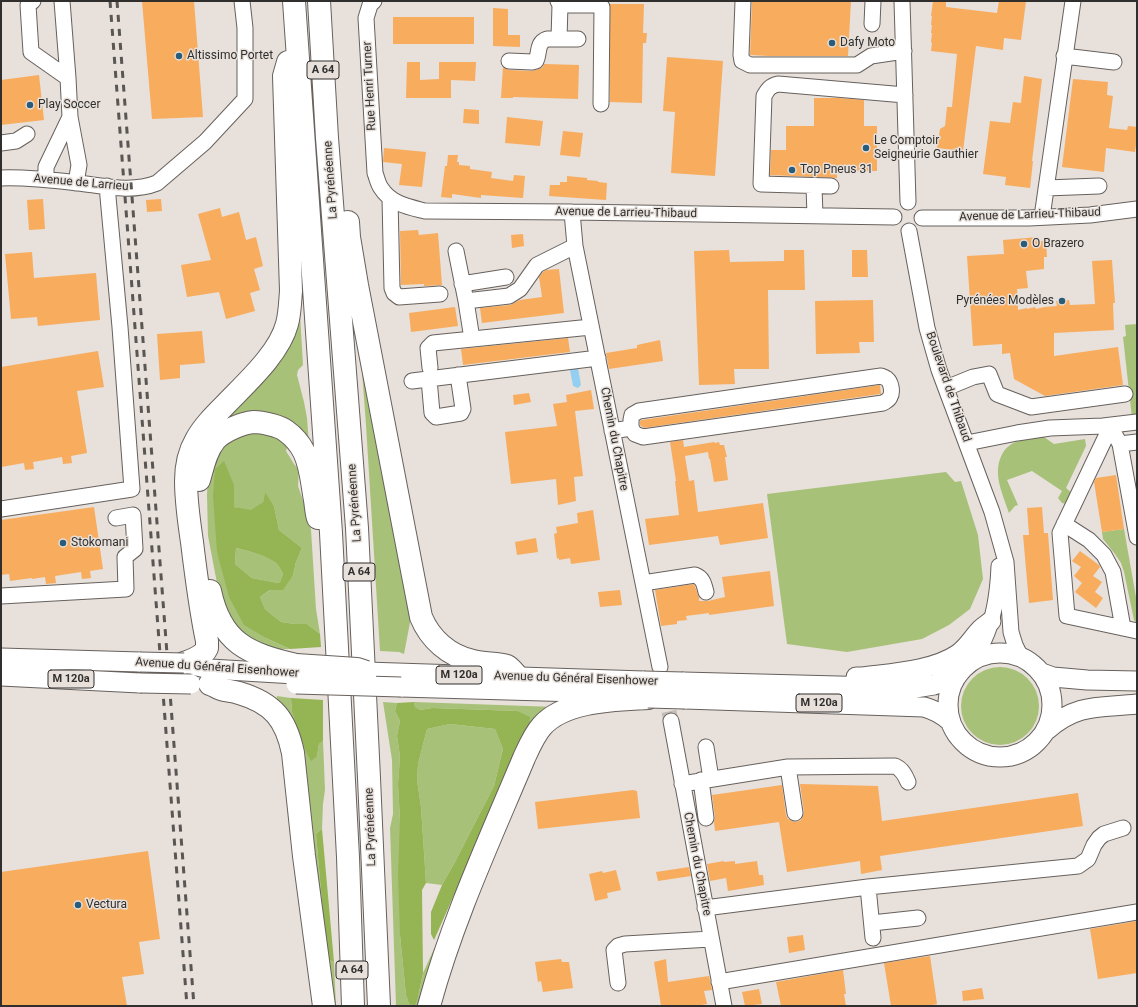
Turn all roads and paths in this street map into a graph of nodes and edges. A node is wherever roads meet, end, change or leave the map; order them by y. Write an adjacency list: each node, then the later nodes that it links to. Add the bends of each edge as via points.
1 (33, 1): 20 (street, via 28,5 31,52)
2 (62, 1): 20 (street)
3 (242, 1): 31 (street, Avenue de Larrieu, via 245,28 245,99 205,142 157,184 131,189)
4 (294, 1): 13 (highway, La Pyrénéenne / A 64)
5 (319, 1): 25 (highway, La Pyrénéenne / A 64)
6 (374, 1): 27 (street, Rue Henri Turner, via 366,18)
7 (743, 1): 16 (street, via 741,55 742,61 750,64 857,65 871,56)
8 (872, 1): 12 (street)
9 (902, 1): 16 (street)
10 (1072, 1): 17 (street)
11 (559, 3): 14 (street); 22 (street, via 602,7)
12 (872, 24)
13 (296, 37): 69 (highway, La Pyrénéenne / A 64); 79 (highway, via 284,76 290,311 281,339 260,368 203,429 190,454 186,480 187,504 207,641 202,654)
14 (560, 39): 15 (street); 18 (street, via 542,41 539,44 536,61)
15 (578, 39)
16 (904, 51): 21 (street)
17 (1064, 56): 19 (street); 35 (street)
18 (509, 61)
19 (1114, 62)
20 (68, 78): 23 (street)
21 (905, 95): 32 (street, via 778,84 767,90 764,96 755,184); 37 (street)
22 (601, 104)
23 (70, 117): 29 (street, via 46,167); 30 (street, via 79,166)
24 (27, 134): 26 (street, via 16,141)
25 (327, 138): 86 (highway, via 343,167 349,237 357,285 421,617 425,627 444,649 472,661 508,667); 116 (highway, La Pyrénéenne / A 64, via 357,528)
26 (1, 143)
27 (375, 173): 36 (street, Avenue de Larrieu-Thibaud, via 380,187)
28 (1, 178): 29 (street, Avenue de Larrieu)
29 (46, 179): 30 (street, Avenue de Larrieu)
30 (76, 182): 31 (street, Avenue de Larrieu)
31 (107, 186): 66 (street, via 132,489)
32 (814, 186): 33 (street); 40 (street)
33 (831, 186)
34 (1099, 186): 35 (street)
35 (1046, 188): 42 (street)
36 (390, 198): 39 (street, Avenue de Larrieu-Thibaud, via 404,206 425,211); 49 (street, via 391,271 394,293 399,297)
37 (908, 202): 41 (street, via 900,205 894,212); 43 (street, via 920,208)
38 (1137, 209): 42 (street, Avenue de Larrieu-Thibaud, via 1090,215)
39 (572, 212): 40 (street, Avenue de Larrieu-Thibaud); 45 (street, Chemin du Chapitre)
40 (815, 216): 41 (street, Avenue de Larrieu-Thibaud)
41 (894, 217): 44 (street, via 900,228)
42 (1042, 217): 43 (street, Avenue de Larrieu-Thibaud)
43 (922, 218): 44 (street, via 919,225)
44 (909, 231): 57 (street, Boulevard de Thibaud, via 927,328)
45 (575, 246): 50 (street, via 537,265 520,289 509,296); 51 (street, Chemin du Chapitre)
46 (456, 251): 48 (street)
47 (506, 277): 48 (street)
48 (462, 284): 50 (street)
49 (440, 294)
50 (466, 301): 52 (street)
51 (591, 327): 52 (street); 53 (street, Chemin du Chapitre)
52 (472, 339): 54 (street, via 433,343 428,348)
53 (598, 358): 55 (street); 62 (street, Chemin du Chapitre)
54 (430, 373): 55 (street); 55 (street, via 432,413 436,417 461,413 463,409); 56 (street)
55 (458, 375)
56 (412, 381)
57 (946, 388): 58 (street, via 972,377 989,374 997,394 1031,407); 64 (street, Boulevard de Thibaud)
58 (1125, 394)
59 (1137, 422): 61 (street)
60 (631, 428): 60 (street, via 632,415 639,411 880,376 890,382 892,390 891,396 883,403 643,436 635,434); 62 (street)
61 (1106, 428): 64 (street, via 1050,428); 65 (street, via 1114,433); 68 (street)
62 (612, 431): 72 (street, Chemin du Chapitre)
63 (1137, 442): 65 (street)
64 (967, 443): 71 (street, Boulevard de Thibaud)
65 (1120, 444): 70 (street)
66 (1, 509)
67 (116, 518): 74 (street, via 133,516 135,549 124,557 126,590)
68 (1064, 524): 76 (street, via 1089,540 1104,555 1114,572); 76 (street, via 1060,534 1067,616)
69 (331, 533): 84 (highway, via 317,517 310,471 304,452 296,439 286,430 253,422 227,431 216,440 208,451 199,480 200,522 206,573 218,618 231,636 244,647); 115 (highway, La Pyrénéenne / A 64)
70 (1137, 537)
71 (1000, 539): 75 (street, Boulevard de Thibaud, via 996,601); 77 (street, Boulevard de Thibaud, via 1006,562 1011,632)
72 (643, 583): 73 (street, via 695,575 704,582); 80 (street, Chemin du Chapitre)
73 (706, 592)
74 (1, 596)
75 (991, 621): 81 (street, Boulevard de Thibaud, via 984,640); 90 (main road, via 958,654 942,663 862,677 829,676)
76 (1130, 629)
77 (1021, 657): 81 (main road, via 994,653 977,658); 83 (main road)
78 (1, 658): 79 (main road, Avenue du Général Eisenhower / M 120a, bridge)
79 (184, 663): 84 (main road, Avenue du Général Eisenhower / M 120a, via 210,669)
80 (660, 666)
81 (963, 669): 90 (main road, Avenue du Général Eisenhower / M 120a, via 934,685 915,688); 95 (main road, via 952,685 948,697)
82 (366, 672): 84 (highway, bridge, via 357,668); 87 (main road, Avenue du Général Eisenhower / M 120a)
83 (1042, 673): 88 (main road, via 1053,677 1087,680); 96 (main road, via 1053,700 1053,711)
84 (296, 674): 87 (main road, Avenue du Général Eisenhower / M 120a, bridge); 89 (main road, Avenue du Général Eisenhower / M 120a)
85 (1, 676): 89 (main road, Avenue du Général Eisenhower / M 120a, bridge)
86 (518, 677): 87 (main road, Avenue du Général Eisenhower / M 120a); 91 (main road, Avenue du Général Eisenhower / M 120a)
87 (401, 680): 91 (main road, Avenue du Général Eisenhower / M 120a, via 616,693)
88 (1137, 681)
89 (200, 684): 114 (highway, via 239,693 270,707 279,716 290,738)
90 (806, 685): 92 (main road, Avenue du Général Eisenhower / M 120a)
91 (646, 690): 92 (main road, Avenue du Général Eisenhower / M 120a, bridge); 117 (highway, via 572,707 543,725 524,758 457,919)
92 (684, 690): 95 (main road, Avenue du Général Eisenhower / M 120a, via 924,707 940,713)
93 (1137, 704): 96 (main road, via 1091,707 1057,720)
94 (671, 721): 101 (street, Chemin du Chapitre)
95 (950, 721): 96 (main road, via 954,731 969,748 984,755 1001,758 1023,753)
96 (1047, 730)
97 (706, 747): 99 (street)
98 (788, 767): 99 (street); 100 (street, via 895,766 900,768); 102 (street)
99 (706, 780): 101 (street); 103 (street)
100 (908, 782)
101 (682, 784): 106 (street, Chemin du Chapitre)
102 (795, 813)
103 (706, 818)
104 (1123, 828): 105 (street, via 1099,838 1088,859 1078,866)
105 (868, 887): 106 (street); 109 (street)
106 (705, 908): 111 (street, Chemin du Chapitre)
107 (1137, 912): 112 (street)
108 (918, 918): 109 (street)
109 (872, 923): 110 (street)
110 (873, 938)
111 (712, 939): 112 (street, Chemin du Chapitre); 113 (street, via 618,946 614,950)
112 (719, 982): 118 (street, Chemin du Chapitre)
113 (618, 983)
114 (324, 1006)
115 (354, 1006)
116 (379, 1006)
117 (429, 1006)
118 (724, 1006)

